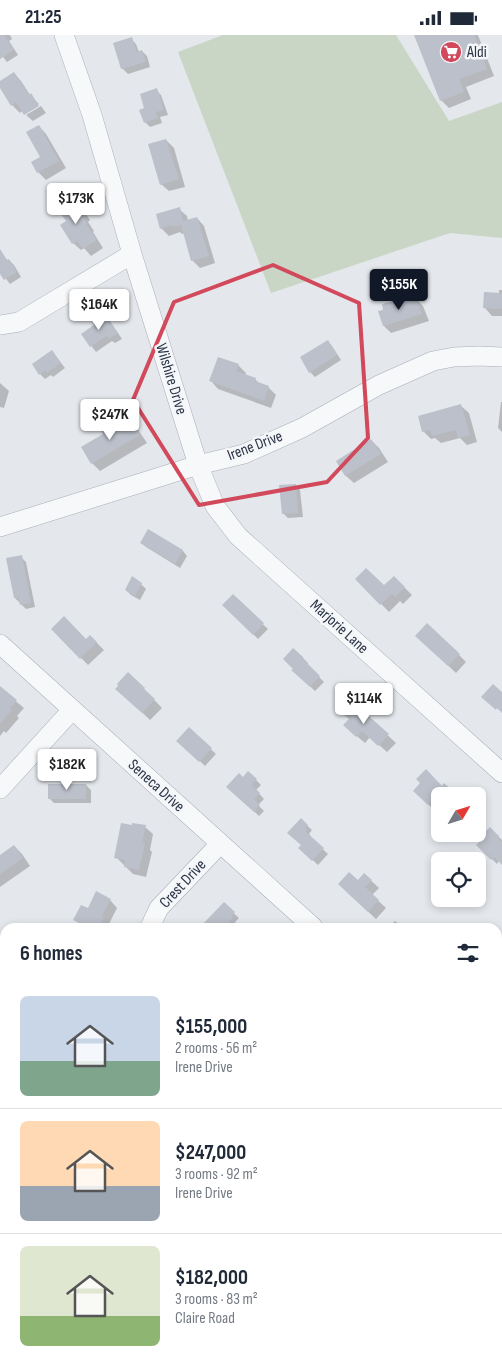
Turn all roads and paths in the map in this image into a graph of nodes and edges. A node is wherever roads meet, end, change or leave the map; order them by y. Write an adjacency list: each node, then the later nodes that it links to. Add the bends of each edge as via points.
1 (64, 35): 2 (street, Wilshire Drive, via 92,115)
2 (132, 254): 3 (street, via 19,322); 5 (street, Wilshire Drive)
3 (0, 325)
4 (502, 357): 5 (street, Irene Drive, via 454,357 433,361 244,454)
5 (198, 465): 6 (street, Irene Drive); 9 (street, Marjorie Lane, via 215,506 238,536)
6 (0, 527)
7 (0, 644): 8 (street, Seneca Drive)
8 (72, 710): 10 (street); 11 (street, Seneca Drive)
9 (502, 773)
10 (0, 789)
11 (220, 844): 12 (street, Crest Drive, via 159,908); 13 (street, Seneca Drive)
12 (152, 923)
13 (309, 923)

